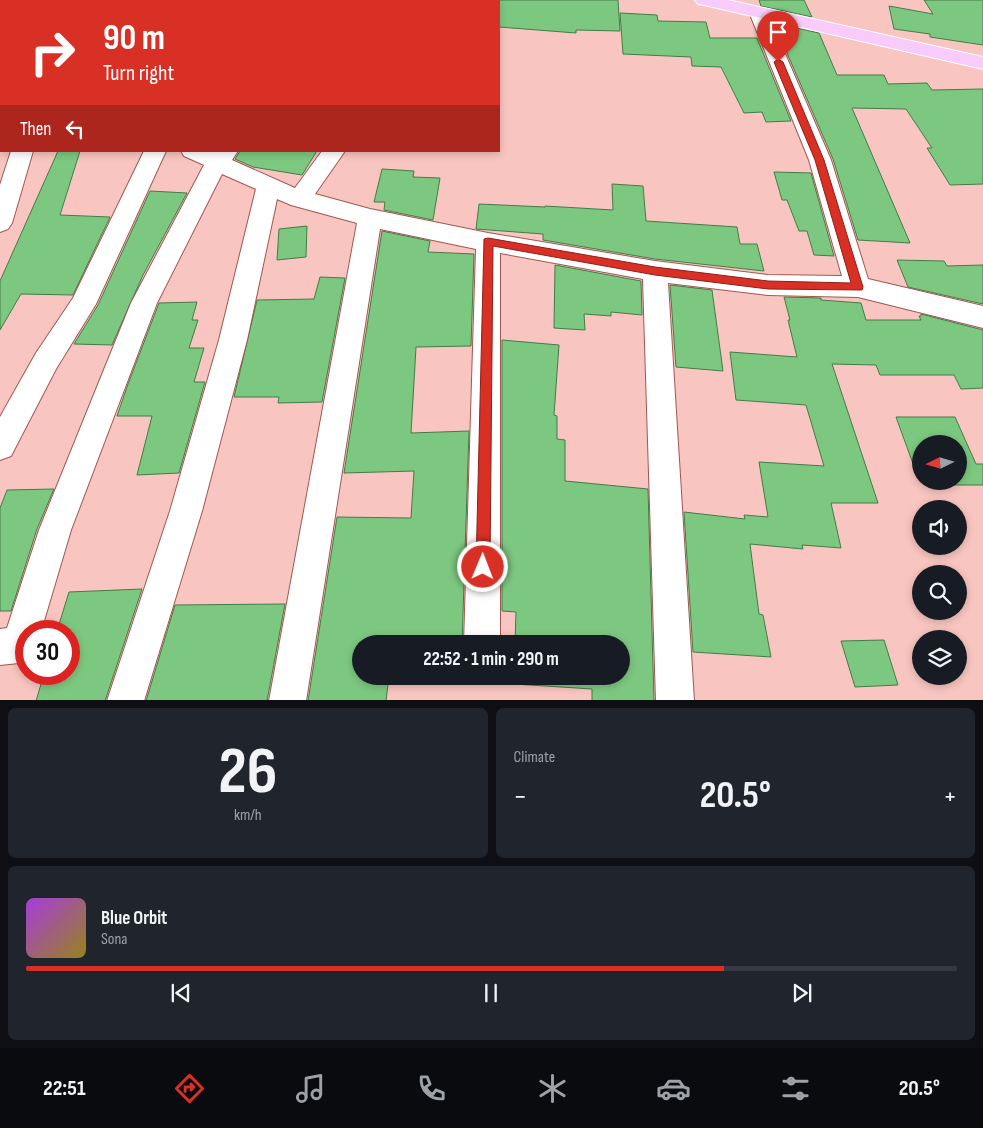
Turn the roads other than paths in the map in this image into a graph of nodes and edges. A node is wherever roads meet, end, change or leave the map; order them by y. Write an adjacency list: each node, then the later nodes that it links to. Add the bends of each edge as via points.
1 (704, 0): 2 (main road)
2 (751, 8): 3 (main road); 15 (street, via 820,160)
3 (983, 63)
4 (22, 152): 12 (street)
5 (155, 152): 17 (street, via 83,304 46,361)
6 (197, 152): 8 (street)
7 (333, 152): 10 (street)
8 (222, 157): 9 (street); 19 (street, via 144,303 55,530 19,645)
9 (269, 185): 10 (street); 20 (street, via 233,340 196,473)
10 (298, 199): 11 (street)
11 (370, 218): 13 (street); 21 (street)
12 (0, 222)
13 (488, 242): 14 (street); 18 (street)
14 (655, 271): 15 (street, via 768,285); 22 (street)
15 (858, 287): 16 (street)
16 (983, 317)
17 (0, 446)
18 (482, 635)
19 (0, 647)
20 (125, 700)
21 (287, 700)
22 (674, 700)

